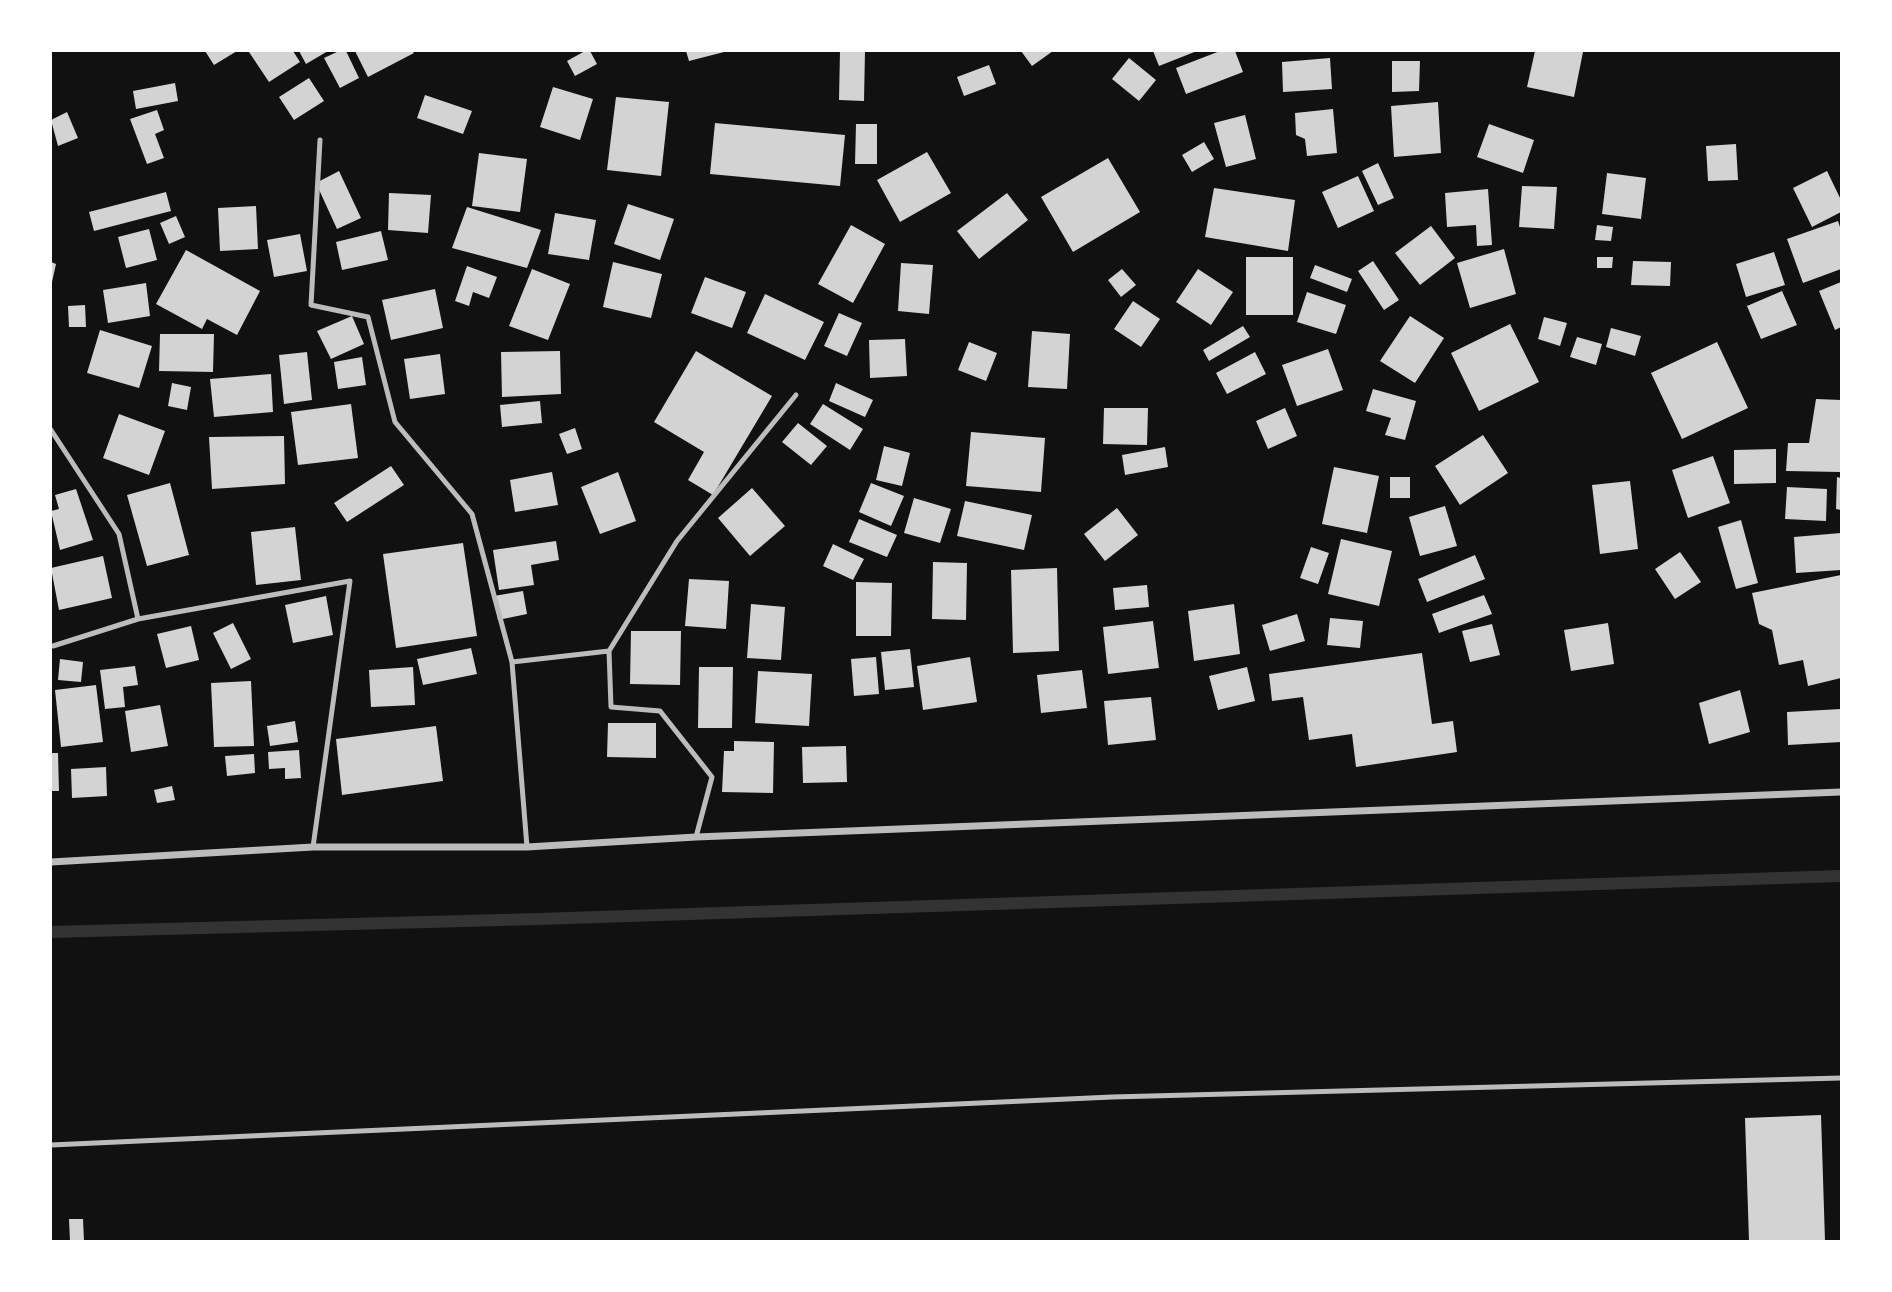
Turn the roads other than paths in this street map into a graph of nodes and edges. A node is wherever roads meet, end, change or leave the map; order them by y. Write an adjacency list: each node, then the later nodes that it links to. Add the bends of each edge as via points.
1 (320, 140): 7 (lane, via 311,305 368,317 395,422 472,514)
2 (796, 395): 6 (lane, via 677,541)
3 (51, 429): 4 (lane, via 119,534)
4 (138, 619): 5 (lane); 10 (lane, via 350,581)
5 (53, 646)
6 (609, 652): 7 (lane); 9 (lane, via 611,707 660,711 712,777)
7 (512, 662): 11 (lane)
8 (1841, 792): 9 (street)
9 (696, 837): 11 (street)
10 (313, 847): 11 (street); 12 (street)
11 (527, 847)
12 (51, 862)
13 (1841, 1078): 14 (lane, via 1112,1097)
14 (51, 1145)

